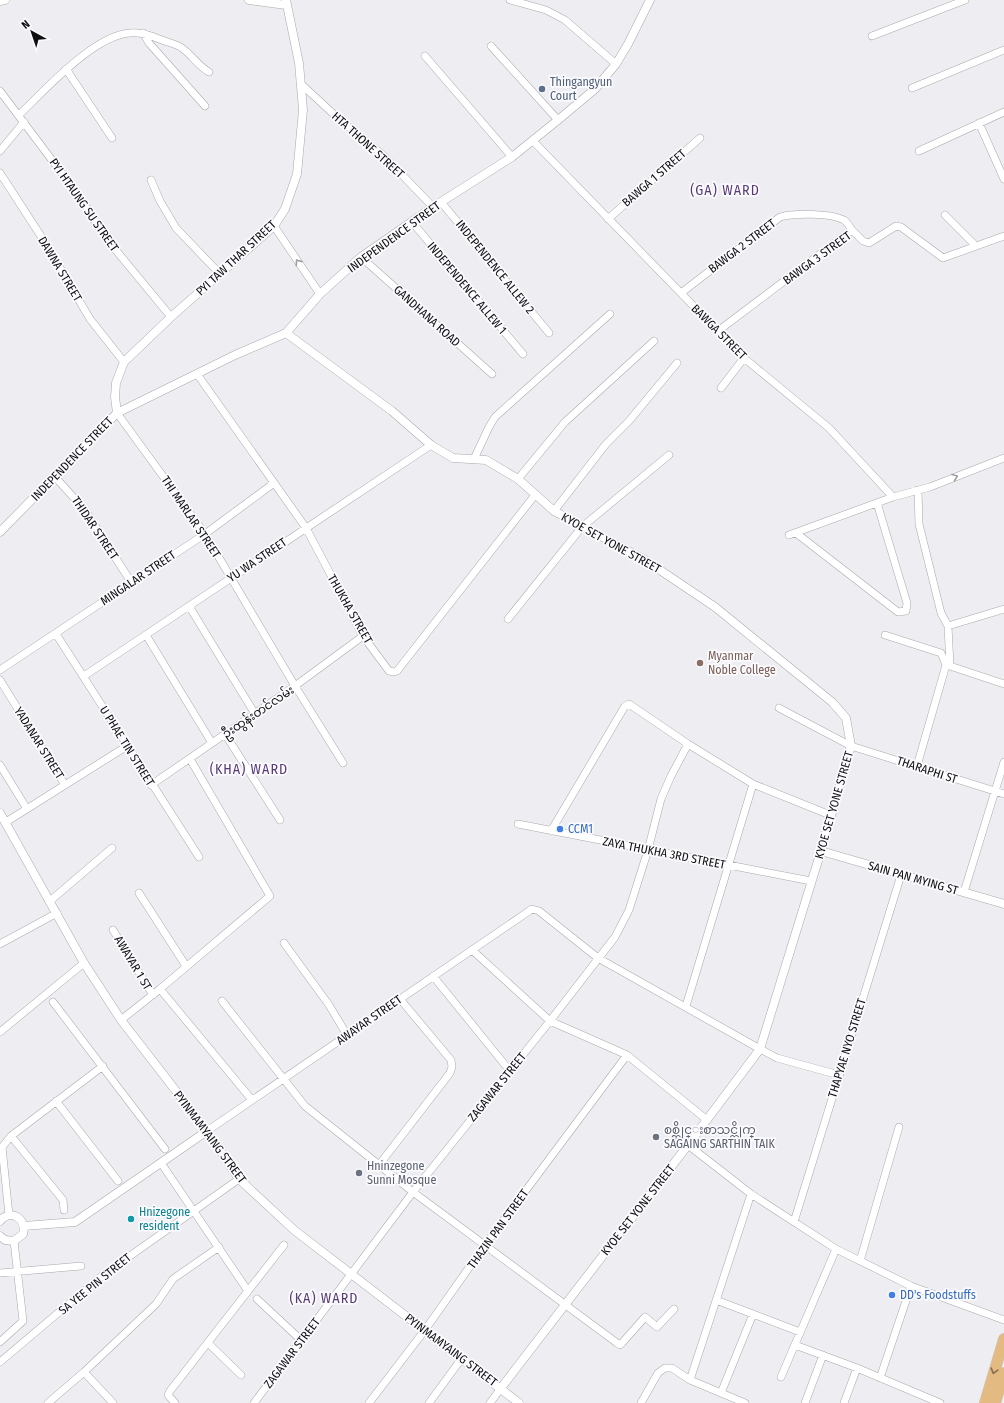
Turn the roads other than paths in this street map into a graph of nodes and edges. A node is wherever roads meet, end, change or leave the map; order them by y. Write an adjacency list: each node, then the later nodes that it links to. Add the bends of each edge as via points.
1 (4, 0): 6 (street)
2 (249, 0): 7 (street)
3 (510, 0): 13 (street, via 546,10 565,20)
4 (650, 0): 13 (street, INDEPENDENCE STREET)
5 (965, 0): 9 (street)
6 (0, 1)
7 (286, 2): 16 (street, PYI TAW THAR STREET)
8 (144, 33): 14 (street, via 129,33 112,39 87,52); 15 (street, via 182,48 198,66); 19 (street, via 149,43)
9 (872, 36)
10 (492, 46): 22 (street)
11 (1004, 50): 17 (street)
12 (425, 56): 30 (street)
13 (616, 64): 22 (street, INDEPENDENCE STREET, via 595,89)
14 (66, 69): 21 (street); 25 (street)
15 (209, 72)
16 (301, 84): 35 (street, HTA THONE STREET, via 383,155); 39 (street, PYI TAW THAR STREET, via 303,110 297,174 285,209)
17 (912, 88)
18 (0, 91): 21 (street, PYI HTAUNG SU STREET)
19 (205, 106)
20 (1004, 112): 24 (street)
21 (19, 115): 23 (street, PYI HTAUNG SU STREET)
22 (558, 120): 27 (street, INDEPENDENCE STREET)
23 (24, 122): 28 (street); 48 (street, PYI HTAUNG SU STREET, via 79,196 105,237)
24 (979, 123): 29 (street); 32 (street)
25 (112, 138)
26 (700, 138): 37 (street, BAWGA 1 STREET)
27 (533, 141): 30 (street, INDEPENDENCE STREET); 37 (street, BAWGA STREET)
28 (0, 151)
29 (919, 151)
30 (512, 157): 34 (street, INDEPENDENCE STREET)
31 (0, 173): 55 (street, DAWNA STREET, via 90,319)
32 (1004, 179)
33 (151, 180): 44 (street, via 176,228)
34 (441, 202): 35 (street, INDEPENDENCE STREET); 51 (street, INDEPENDENCE ALLEW 2)
35 (433, 207): 38 (street, INDEPENDENCE STREET)
36 (946, 215): 42 (street)
37 (608, 219): 45 (street, BAWGA STREET)
38 (412, 222): 43 (street, INDEPENDENCE STREET); 53 (street, INDEPENDENCE ALLEW 1)
39 (274, 226): 44 (street, PYI TAW THAR STREET); 46 (street, one-way to 39)
40 (852, 230): 42 (street, BAWGA 3 STREET, via 863,241 869,243 896,226 901,227 943,258); 45 (street, BAWGA 2 STREET, via 845,221 835,217 790,214 780,217); 49 (street, BAWGA 3 STREET)
41 (1004, 236): 42 (street, BAWGA 3 STREET)
42 (976, 246)
43 (361, 257): 46 (street, INDEPENDENCE STREET); 58 (street, GANDHANA ROAD)
44 (220, 274): 48 (street, PYI TAW THAR STREET)
45 (681, 293): 49 (street, BAWGA STREET)
46 (320, 294): 50 (street, INDEPENDENCE STREET)
47 (610, 314): 64 (street, via 495,417)
48 (171, 317): 55 (street, PYI TAW THAR STREET)
49 (718, 331): 54 (street, BAWGA STREET)
50 (286, 333): 57 (street, INDEPENDENCE STREET); 61 (street, KYOE SET YONE STREET, via 392,411)
51 (549, 333)
52 (654, 341): 66 (street, via 564,422)
53 (523, 354)
54 (744, 358): 59 (street); 70 (street, BAWGA STREET, via 829,428)
55 (124, 362): 60 (street, via 116,390)
56 (677, 363): 72 (street, via 629,421 606,444)
57 (197, 374): 60 (street, INDEPENDENCE STREET); 67 (street, THUKHA STREET)
58 (492, 374)
59 (721, 388)
60 (117, 413): 65 (street, INDEPENDENCE STREET); 76 (street, THI MARLAR STREET)
61 (431, 445): 64 (street, KYOE SET YONE STREET, via 453,458); 74 (street, YU WA STREET)
62 (670, 455): 73 (street)
63 (1004, 458): 68 (street, one-way to 63)
64 (474, 459): 66 (street, KYOE SET YONE STREET, via 486,460)
65 (55, 477): 75 (street, INDEPENDENCE STREET); 78 (street, THIDAR STREET, via 84,510)
66 (518, 480): 69 (street, KYOE SET YONE STREET)
67 (274, 483): 74 (street, THUKHA STREET); 76 (street, MINGALAR STREET)
68 (918, 490): 70 (street); 82 (street, via 919,524 941,613)
69 (535, 495): 72 (street, KYOE SET YONE STREET); 86 (street, THUKHA STREET, via 397,670 390,671)
70 (892, 497): 71 (street)
71 (877, 503): 71 (street, via 907,603 906,612 898,612 793,534)
72 (554, 512): 73 (street, KYOE SET YONE STREET)
73 (582, 527): 81 (street); 99 (street, KYOE SET YONE STREET, via 645,560 732,620 832,702 846,718)
74 (306, 528): 77 (street, YU WA STREET); 86 (street, THUKHA STREET)
75 (0, 532)
76 (205, 534): 77 (street, THI MARLAR STREET); 78 (street, MINGALAR STREET)
77 (231, 578): 79 (street, YU WA STREET); 92 (street, THI MARLAR STREET)
78 (131, 582): 83 (street, MINGALAR STREET)
79 (189, 606): 84 (street, YU WA STREET); 94 (street)
80 (1004, 609): 82 (street)
81 (508, 619)
82 (948, 626): 87 (street)
83 (56, 634): 88 (street, MINGALAR STREET); 89 (street, U PHAE TIN STREET)
84 (146, 635): 89 (street, YU WA STREET); 96 (street)
85 (884, 635): 87 (street, via 941,653)
86 (363, 636): 92 (street, ဦးထွန်းတင်လမ်း)
87 (948, 666): 91 (street); 104 (street)
88 (0, 670)
89 (84, 676): 98 (street, U PHAE TIN STREET)
90 (0, 680): 106 (street, YADANAR STREET)
91 (1004, 684)
92 (295, 686): 94 (street, ဦးထွန်းတင်လမ်း); 102 (street, THI MARLAR STREET)
93 (779, 708): 99 (street, THARAPHI ST)
94 (254, 714): 95 (street, ဦးထွန်းတင်လမ်း)
95 (225, 734): 96 (street, ဦးထွန်းတင်လမ်း); 113 (street)
96 (212, 743): 100 (street, ဦးထွန်းတင်လမ်း)
97 (688, 744): 105 (street); 116 (street, via 629,704); 118 (street, ZAGAWAR STREET, via 670,776 661,799)
98 (127, 746): 106 (street); 107 (street, U PHAE TIN STREET)
99 (851, 746): 104 (street, THARAPHI ST); 112 (street, KYOE SET YONE STREET)
100 (190, 759): 107 (street, ဦးထွန်းတင်လမ်း); 135 (street, via 270,896)
101 (1004, 762): 108 (street)
102 (343, 763)
103 (0, 765): 110 (street)
104 (917, 766): 108 (street, THARAPHI ST)
105 (753, 784): 112 (street); 121 (street)
106 (65, 785): 110 (street)
107 (151, 785): 120 (street, U PHAE TIN STREET)
108 (995, 791): 109 (street, THARAPHI ST); 124 (street)
109 (1004, 794)
110 (28, 809): 114 (street)
111 (0, 813): 114 (street, PYINMAMYAING STREET)
112 (830, 815): 119 (street, KYOE SET YONE STREET)
113 (280, 820)
114 (6, 822): 126 (street, PYINMAMYAING STREET)
115 (518, 824): 116 (street, ZAYA THUKHA 3RD STREET)
116 (551, 831): 118 (street, ZAYA THUKHA 3RD STREET)
117 (112, 848): 126 (street)
118 (648, 850): 121 (street, ZAYA THUKHA 3RD STREET); 133 (street, ZAGAWAR STREET, via 629,910 615,938)
119 (821, 851): 122 (street, SAIN PAN MYING ST); 123 (street, KYOE SET YONE STREET)
120 (198, 857)
121 (730, 866): 123 (street, ZAYA THUKHA 3RD STREET); 142 (street)
122 (901, 875): 124 (street, SAIN PAN MYING ST); 151 (street, THAPYAE NYO STREET)
123 (811, 881): 147 (street, KYOE SET YONE STREET)
124 (964, 892): 127 (street, SAIN PAN MYING ST)
125 (139, 893): 135 (street)
126 (50, 901): 128 (street, PYINMAMYAING STREET)
127 (1004, 904)
128 (57, 913): 131 (street); 134 (street, PYINMAMYAING STREET)
129 (113, 930): 138 (street, AWAYAR 1 ST)
130 (284, 943): 146 (street, via 329,1005)
131 (0, 944)
132 (472, 950): 133 (street, AWAYAR STREET, via 532,909 539,911); 136 (street, AWAYAR STREET); 144 (street)
133 (598, 958): 142 (street); 144 (street, ZAGAWAR STREET)
134 (84, 963): 143 (street, PYINMAMYAING STREET); 145 (street)
135 (186, 966): 137 (street)
136 (433, 976): 139 (street, AWAYAR STREET); 150 (street)
137 (160, 989): 138 (street); 153 (street)
138 (152, 995): 143 (street)
139 (400, 999): 146 (street, AWAYAR STREET); 162 (street, via 451,1060 452,1067 450,1074)
140 (222, 1001): 152 (street)
141 (53, 1002): 149 (street)
142 (686, 1006): 147 (street)
143 (121, 1020): 157 (street, PYINMAMYAING STREET)
144 (550, 1021): 148 (street); 150 (street, ZAGAWAR STREET)
145 (0, 1032)
146 (347, 1035): 152 (street, AWAYAR STREET)
147 (760, 1049): 151 (street, via 777,1058); 155 (street, KYOE SET YONE STREET)
148 (627, 1055): 155 (street); 176 (street, THAZIN PAN STREET)
149 (102, 1066): 154 (street); 160 (street)
150 (510, 1071): 165 (street, ZAGAWAR STREET)
151 (839, 1075): 171 (street, THAPYAE NYO STREET)
152 (284, 1079): 153 (street, AWAYAR STREET); 162 (street, via 305,1106)
153 (252, 1100): 157 (street, AWAYAR STREET)
154 (56, 1102): 158 (street); 164 (street)
155 (707, 1120): 159 (street, KYOE SET YONE STREET)
156 (899, 1127): 179 (street)
157 (207, 1132): 161 (street); 163 (street, PYINMAMYAING STREET)
158 (11, 1136): 167 (street, via 63,1200); 169 (street, via 2,1147)
159 (688, 1145): 166 (street); 188 (street, KYOE SET YONE STREET)
160 (165, 1149)
161 (161, 1163): 168 (street); 172 (street, via 75,1222)
162 (379, 1164): 165 (street)
163 (239, 1179): 168 (street, SA YEE PIN STREET); 183 (street, PYINMAMYAING STREET, via 286,1224)
164 (118, 1181)
165 (413, 1192): 176 (street); 183 (street, ZAGAWAR STREET)
166 (751, 1194): 171 (street); 187 (street)
167 (64, 1210)
168 (193, 1210): 177 (street); 201 (street, SA YEE PIN STREET, via 103,1275)
169 (9, 1215): 170 (street); 172 (street, via 20,1219)
170 (0, 1221)
171 (794, 1222): 178 (street)
172 (24, 1226): 174 (street, via 23,1234)
173 (0, 1236): 174 (street, via 5,1240)
174 (14, 1241): 181 (street)
175 (284, 1245): 185 (street)
176 (485, 1245): 188 (street); 192 (street, THAZIN PAN STREET)
177 (219, 1247): 185 (street); 203 (street, via 173,1279 156,1304)
178 (836, 1249): 179 (street); 193 (street)
179 (860, 1261): 184 (street)
180 (81, 1266): 181 (street)
181 (17, 1272): 182 (street); 196 (street, via 23,1321)
182 (0, 1273)
183 (350, 1275): 192 (street, PYINMAMYAING STREET); 195 (street, ZAGAWAR STREET)
184 (911, 1286): 191 (street); 207 (street)
185 (248, 1291): 197 (street)
186 (257, 1299): 195 (street)
187 (716, 1300): 190 (street); 208 (street)
188 (566, 1305): 189 (street, via 620,1345 645,1317 657,1326); 209 (street, KYOE SET YONE STREET)
189 (674, 1309)
190 (753, 1314): 193 (street); 210 (street)
191 (1004, 1320)
192 (425, 1330): 200 (street, PYINMAMYAING STREET); 215 (street, THAZIN PAN STREET)
193 (800, 1332): 198 (street)
194 (1004, 1339): 224 (main road, one-way to 224)
195 (301, 1340): 214 (street, ZAGAWAR STREET)
196 (0, 1342)
197 (208, 1343): 205 (street); 213 (street, via 170,1391 168,1395)
198 (794, 1345): 199 (street); 206 (street)
199 (823, 1355): 202 (street); 221 (street)
200 (462, 1358): 209 (street, PYINMAMYAING STREET); 216 (street)
201 (0, 1362)
202 (857, 1368): 207 (street); 222 (street)
203 (84, 1372): 211 (street); 212 (street)
204 (1004, 1373): 225 (main road)
205 (241, 1374)
206 (781, 1376)
207 (880, 1378): 223 (street)
208 (690, 1380): 210 (street); 219 (street, via 672,1368 664,1368 658,1373)
209 (501, 1388): 217 (street); 218 (street, PYINMAMYAING STREET)
210 (721, 1393): 220 (street)
211 (48, 1403)
212 (113, 1403)
213 (175, 1403)
214 (254, 1403)
215 (369, 1403)
216 (429, 1403)
217 (490, 1403)
218 (519, 1403)
219 (641, 1403)
220 (745, 1403)
221 (805, 1403)
222 (844, 1403)
223 (940, 1403)
224 (986, 1403)
225 (995, 1403)

